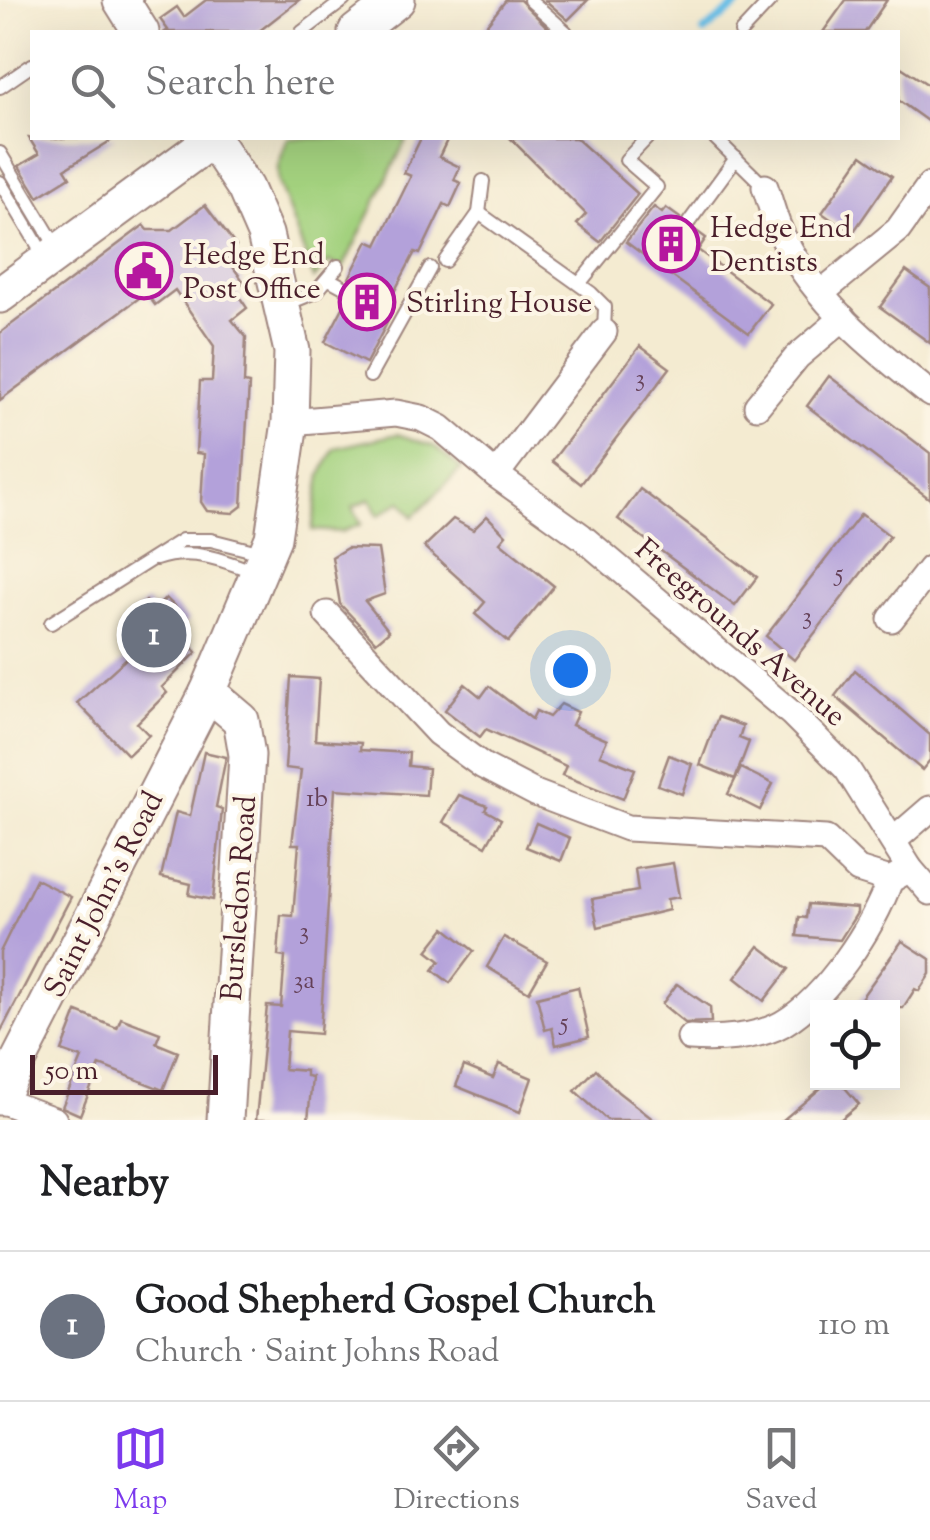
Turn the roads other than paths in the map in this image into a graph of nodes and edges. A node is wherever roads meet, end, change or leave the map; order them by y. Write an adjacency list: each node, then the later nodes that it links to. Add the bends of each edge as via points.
1 (120, 0): 6 (main road)
2 (344, 0): 7 (lane)
3 (397, 0): 8 (main road)
4 (530, 0): 9 (lane)
5 (771, 0): 10 (lane)
6 (140, 30)
7 (305, 30)
8 (359, 30)
9 (564, 30)
10 (743, 30)
11 (30, 66): 12 (lane)
12 (0, 87)
13 (210, 140): 25 (main road)
14 (214, 140): 34 (main road, Saint John's Road, via 265,234)
15 (644, 140): 30 (lane, via 626,160 657,187)
16 (718, 140): 18 (lane)
17 (0, 152): 25 (lane)
18 (736, 158): 22 (lane); 24 (lane)
19 (483, 181): 23 (lane)
20 (0, 182): 25 (lane)
21 (930, 185): 32 (street, via 898,230)
22 (765, 187): 32 (street, via 784,239)
23 (480, 213): 26 (lane); 30 (lane)
24 (690, 222)
25 (53, 255): 33 (main road)
26 (445, 261)
27 (338, 266): 29 (lane)
28 (430, 268): 36 (lane)
29 (329, 279): 31 (lane); 34 (lane)
30 (579, 284): 38 (lane, via 605,307)
31 (351, 290)
32 (821, 293): 37 (street)
33 (0, 295)
34 (284, 305): 42 (main road, Saint John's Road, via 292,350)
35 (386, 309): 36 (lane)
36 (402, 318): 39 (lane)
37 (842, 318): 40 (street); 41 (street)
38 (604, 332): 43 (street)
39 (370, 376)
40 (930, 394)
41 (757, 406)
42 (290, 422): 43 (street, Freegrounds Avenue, via 422,418); 44 (main road, Saint John's Road, via 282,493)
43 (496, 475): 52 (street, Freegrounds Avenue, via 580,536 792,714 847,769)
44 (263, 564): 45 (lane, via 184,554); 45 (lane, via 210,540 182,540); 50 (main road, Saint John's Road)
45 (138, 566): 49 (lane)
46 (930, 570): 48 (street)
47 (327, 614): 53 (street, via 438,733 535,793 627,828 826,839 858,870)
48 (891, 619)
49 (51, 624)
50 (208, 692): 56 (main road, Saint John's Road); 58 (main road, Bursledon Road, via 241,720 247,755)
51 (930, 809): 52 (street)
52 (894, 841): 53 (street, Freegrounds Avenue)
53 (900, 875): 54 (street); 55 (street, via 863,938 813,998 782,1024)
54 (930, 892)
55 (701, 1044)
56 (2, 1086): 57 (street)
57 (54, 1120)
58 (225, 1120)

